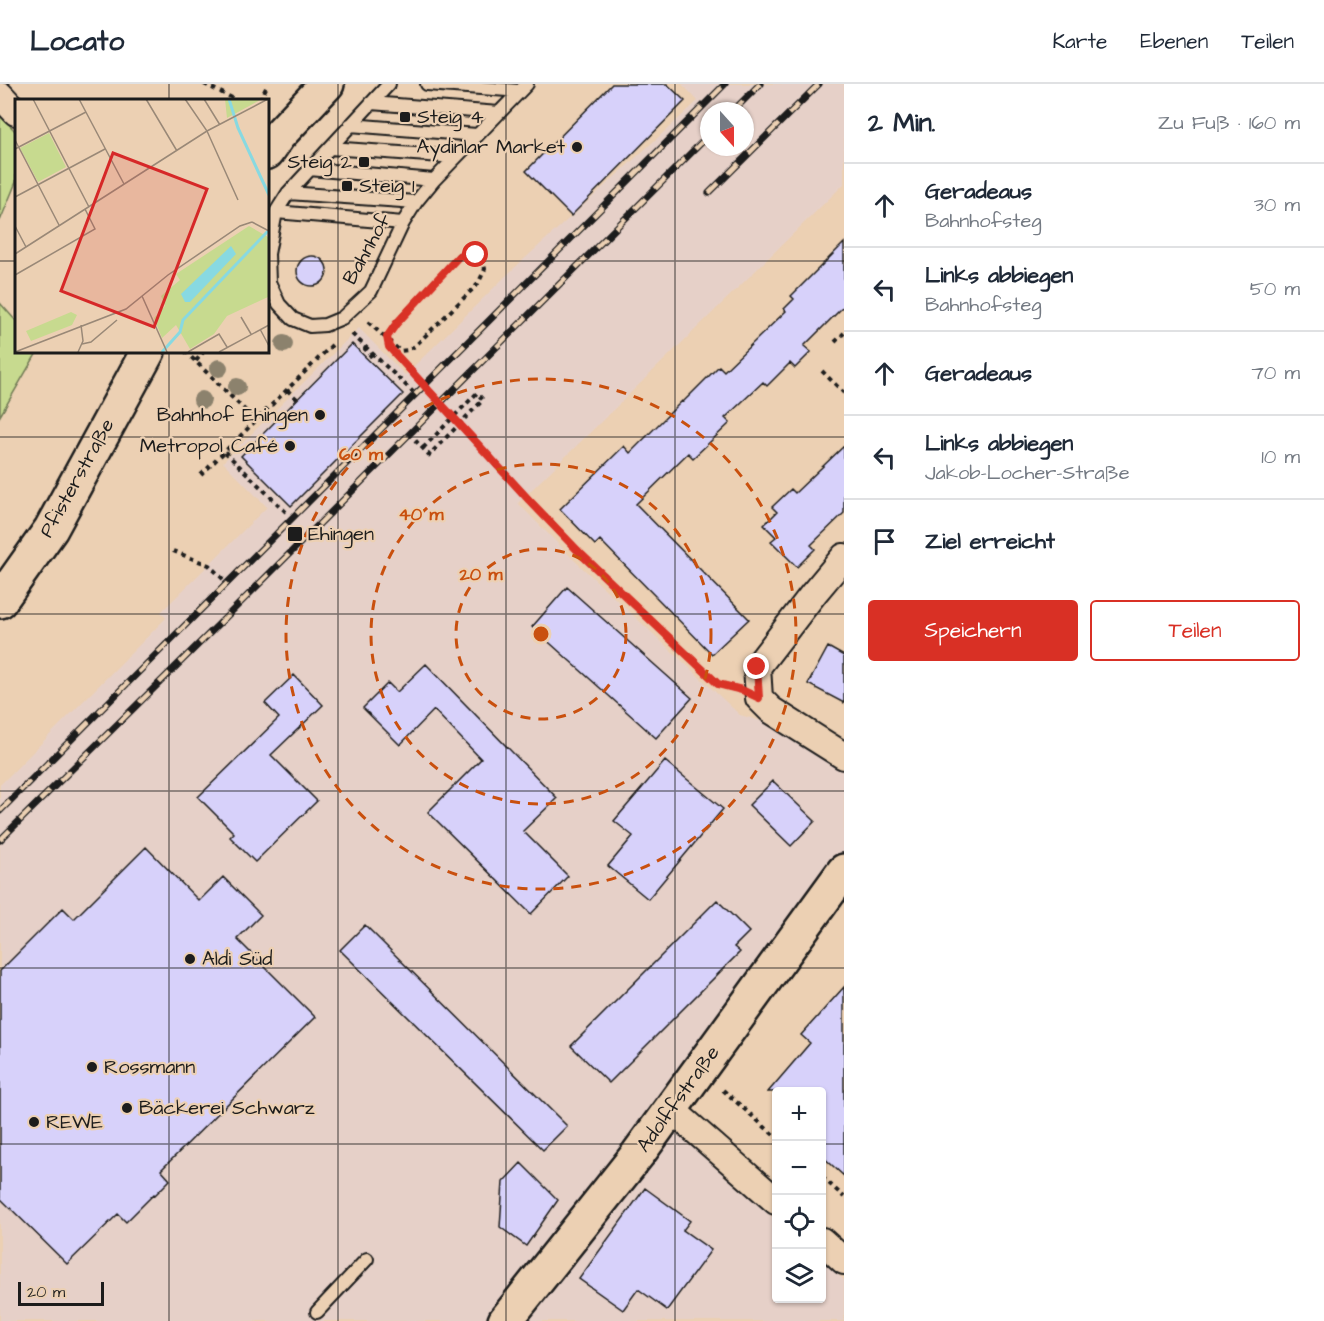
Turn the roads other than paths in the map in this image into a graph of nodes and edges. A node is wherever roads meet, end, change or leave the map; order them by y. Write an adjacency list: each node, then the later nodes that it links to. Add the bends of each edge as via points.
1 (327, 84): 12 (street)
2 (389, 84): 6 (lane, Bahnhof)
3 (427, 84): 4 (lane)
4 (524, 87): 8 (lane, Bahnhof)
5 (0, 95): 7 (street)
6 (371, 103): 8 (lane); 9 (lane, Bahnhof)
7 (15, 111)
8 (499, 113): 10 (lane, Bahnhof)
9 (350, 125): 10 (lane); 11 (lane, Bahnhof)
10 (477, 135): 13 (lane, Bahnhof)
11 (330, 148): 13 (lane); 14 (lane, Bahnhof)
12 (268, 151)
13 (456, 157): 15 (lane, Bahnhof)
14 (309, 169): 15 (lane); 16 (lane, Bahnhof)
15 (434, 180): 17 (lane, Bahnhof)
16 (288, 193): 17 (lane); 18 (lane, Bahnhof)
17 (416, 202): 19 (lane, Bahnhof)
18 (276, 212): 19 (lane); 19 (lane, Bahnhof, via 268,254 269,282 279,303 293,319 310,326 342,318 371,291)
19 (402, 223)
20 (147, 352): 22 (street, Pfisterstraße, via 51,529)
21 (844, 557): 23 (street, via 757,667 759,698 771,710)
22 (0, 601)
23 (844, 756)
24 (844, 871): 25 (street, Adolffstraße)
25 (671, 1109): 26 (street); 31 (street, Adolffstraße)
26 (772, 1197)
27 (826, 1245): 29 (street)
28 (367, 1259): 30 (lane)
29 (844, 1261)
30 (317, 1312)
31 (505, 1321)

